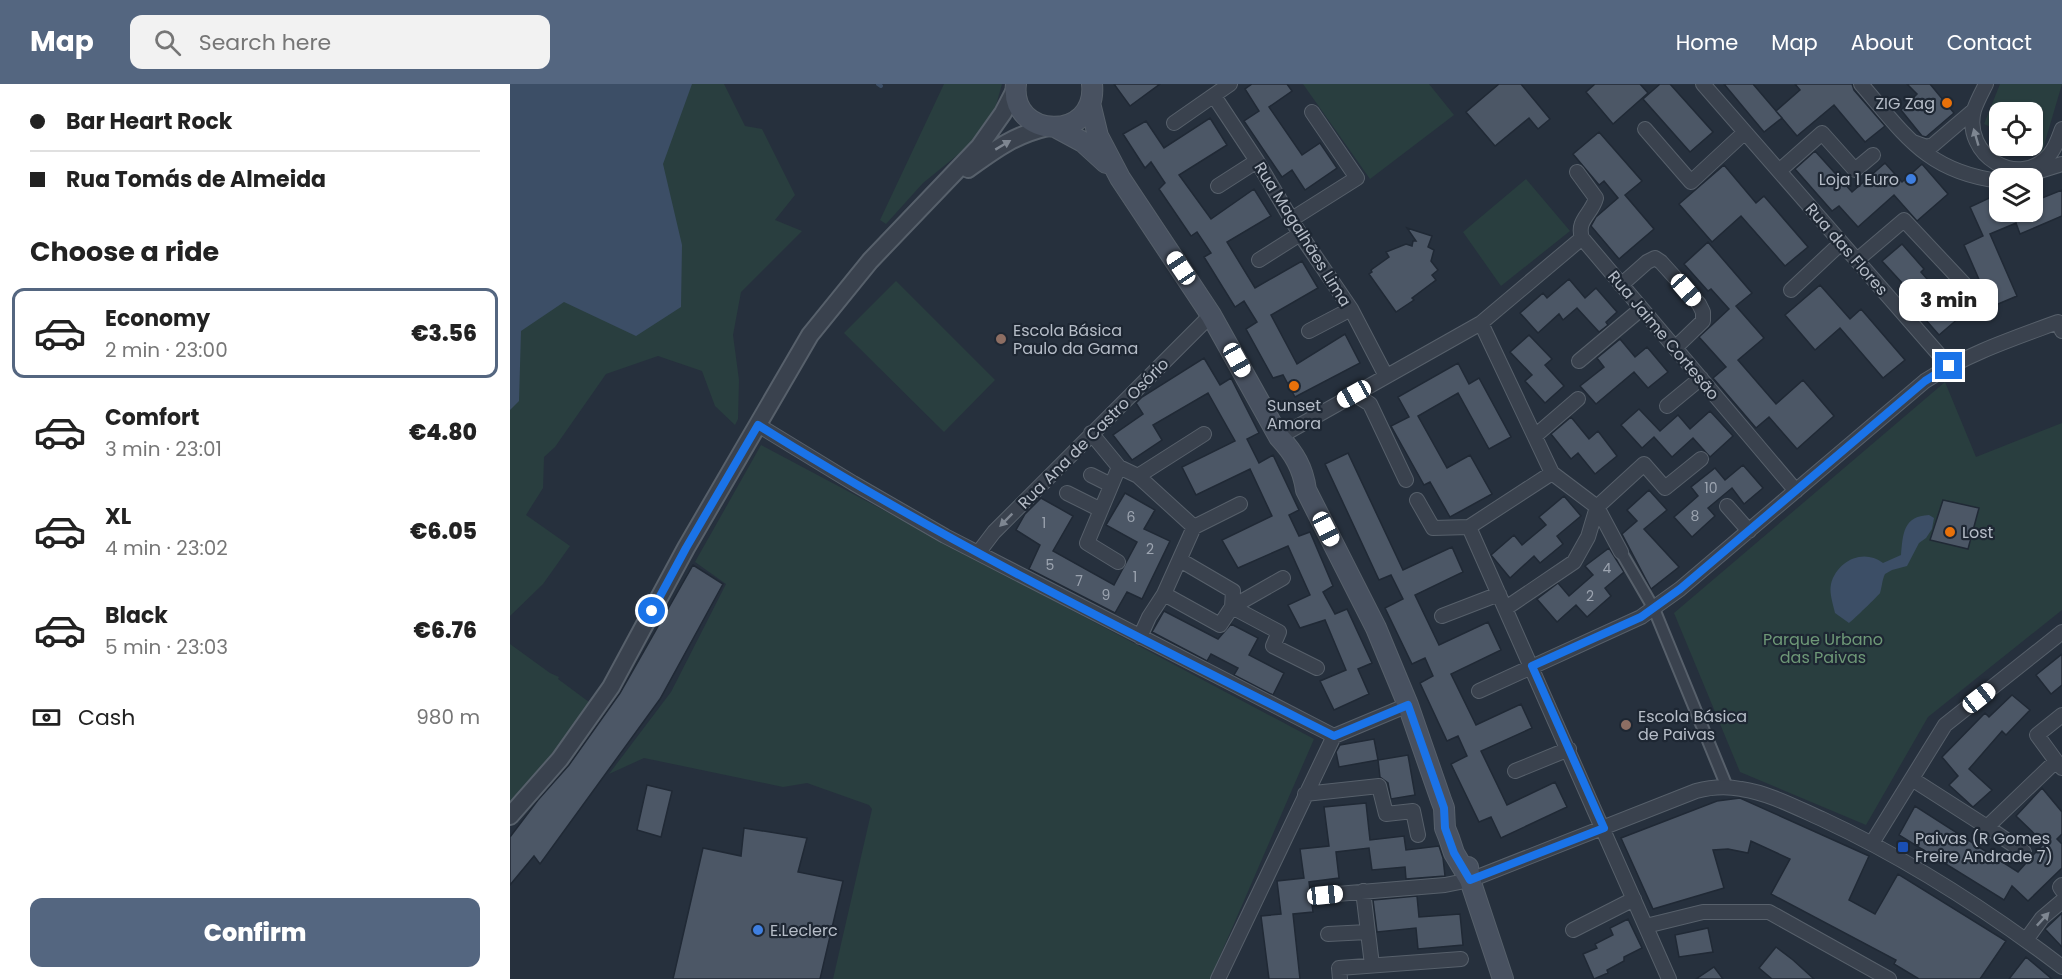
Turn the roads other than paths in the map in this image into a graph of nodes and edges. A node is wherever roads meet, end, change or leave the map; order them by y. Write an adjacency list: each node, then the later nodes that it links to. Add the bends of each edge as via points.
1 (1230, 84): 7 (street)
2 (1861, 84): 15 (street)
3 (1986, 84): 8 (street)
4 (1016, 86): 11 (main road, via 1024,114 1039,125); 25 (street, via 979,147)
5 (1710, 86): 14 (street, Rua das Flores)
6 (1093, 92): 11 (main road, via 1081,117); 22 (main road, via 1098,136)
7 (1214, 96): 10 (street); 17 (street, Rua Magalhães Lima)
8 (1974, 110): 13 (street, one-way to 8, via 2055,147 2042,161 2029,168 2004,167 1985,156 1978,146); 15 (street, via 1933,145 1927,147)
9 (1312, 112): 26 (street, via 1357,177)
10 (1174, 123)
11 (1053, 128): 22 (main road, via 1088,146); 25 (street, one-way to 11, via 1003,144 1026,132)
12 (1645, 129): 14 (street, via 1691,182)
13 (2062, 129)
14 (1745, 132): 20 (street, Rua das Flores)
15 (1911, 141): 23 (street, via 1934,160)
16 (1873, 155): 20 (street, via 1855,170 1822,133)
17 (1257, 161): 24 (street); 26 (street, Rua Magalhães Lima)
18 (2062, 164): 19 (street)
19 (2043, 170)
20 (1779, 171): 29 (street, Rua das Flores)
21 (1577, 172): 28 (street, via 1596,198 1582,222)
22 (1120, 178): 37 (main road)
23 (1989, 179)
24 (1218, 186)
25 (938, 191): 49 (street, via 870,261 810,335)
26 (1292, 219): 27 (street, Rua Magalhães Lima)
27 (1300, 234): 30 (street); 35 (street, Rua Magalhães Lima)
28 (1582, 238): 32 (street, Rua Jaime Cortesão); 38 (street)
29 (1841, 243): 31 (street, Rua das Flores); 34 (street)
30 (1259, 260)
31 (1857, 260): 33 (street, via 1904,220); 43 (street, Rua das Flores)
32 (1622, 285): 36 (street, Rua Jaime Cortesão); 41 (street, via 1655,258 1699,304 1703,321)
33 (1966, 286)
34 (1791, 290)
35 (1351, 309): 40 (street); 44 (street, Rua Magalhães Lima)
36 (1641, 309): 41 (street, Rua Jaime Cortesão); 42 (street)
37 (1211, 315): 50 (street, Rua Ana de Castro Osório); 53 (main road)
38 (1480, 323): 44 (street); 52 (street)
39 (2060, 326): 43 (street, via 1974,353)
40 (1309, 331)
41 (1675, 348): 45 (street, Rua Jaime Cortesão)
42 (1579, 361)
43 (1949, 366): 61 (street, via 1925,381)
44 (1386, 376): 46 (street)
45 (1701, 378): 48 (street); 61 (street, Rua Jaime Cortesão)
46 (1354, 394): 53 (street); 59 (street, via 1370,404)
47 (1578, 399): 52 (street)
48 (1667, 406)
49 (758, 425): 71 (street); 96 (street, via 601,703 560,759)
50 (1091, 433): 55 (street); 71 (street, Rua Ana de Castro Osório, one-way to 71)
51 (1204, 434): 58 (street)
52 (1535, 436): 56 (street)
53 (1279, 437): 87 (main road, via 1304,474 1306,490 1376,628)
54 (1701, 459): 66 (street, via 1665,488 1644,464)
55 (1119, 467): 58 (street); 60 (street)
56 (1552, 473): 66 (street); 69 (street)
57 (1091, 475): 60 (street)
58 (1138, 476): 68 (street)
59 (1406, 480)
60 (1111, 485): 67 (street)
61 (1796, 491): 70 (street)
62 (1067, 493): 67 (street)
63 (1418, 500): 69 (street, via 1433,528)
64 (1240, 504): 68 (street)
65 (1727, 506): 70 (street)
66 (1597, 507): 72 (street); 79 (street, via 1588,537 1574,562)
67 (1101, 510): 74 (street, via 1087,543)
68 (1194, 527): 73 (street)
69 (1469, 527): 77 (street)
70 (1749, 531): 80 (street)
71 (978, 552): 83 (street)
72 (1621, 552): 80 (street)
73 (1180, 560): 76 (street); 78 (street, via 1233,591)
74 (1118, 562)
75 (1283, 578): 78 (street)
76 (1164, 594): 78 (street, via 1220,625); 83 (street)
77 (1499, 594): 79 (street); 81 (street)
78 (1232, 607): 85 (street, via 1279,632 1273,646)
79 (1506, 608): 84 (street)
80 (1654, 609): 84 (street); 94 (street)
81 (1442, 616)
82 (2062, 632): 93 (street, via 1945,725)
83 (1140, 637): 89 (street)
84 (1532, 666): 86 (street); 90 (street)
85 (1317, 668)
86 (1479, 691)
87 (1408, 705): 89 (street); 102 (main road, via 1444,808 1466,848)
88 (2062, 715): 91 (street, via 2037,735)
89 (1334, 736): 95 (street)
90 (1569, 749): 92 (street); 98 (street)
91 (2059, 764): 97 (street)
92 (1515, 771)
93 (1912, 779): 97 (street); 100 (street)
94 (1727, 787): 98 (street, via 1696,791); 100 (street, via 1756,792)
95 (1305, 794): 99 (street, via 1379,786 1386,814 1413,811); 118 (street)
96 (510, 816)
97 (1987, 827): 101 (street)
98 (1604, 828): 102 (street); 107 (street)
99 (1418, 835)
100 (1872, 843): 113 (street, via 1955,891)
101 (2024, 852)
102 (1470, 880): 105 (street); 119 (main road)
103 (2062, 885): 104 (street)
104 (2062, 890)
105 (1363, 891): 106 (street); 111 (street)
106 (1325, 895)
107 (1634, 899): 109 (street); 110 (street)
108 (2062, 901): 113 (street, one-way to 108, via 2042,918)
109 (1646, 926): 120 (street); 121 (street, via 1703,912 1769,912)
110 (1573, 930)
111 (1368, 932): 112 (street); 115 (street)
112 (1328, 934)
113 (2026, 940): 116 (street)
114 (1461, 959): 115 (street)
115 (1372, 965): 117 (street)
116 (2062, 968)
117 (1340, 973)
118 (1222, 978)
119 (1503, 979)
120 (1669, 979)
121 (1889, 979)

